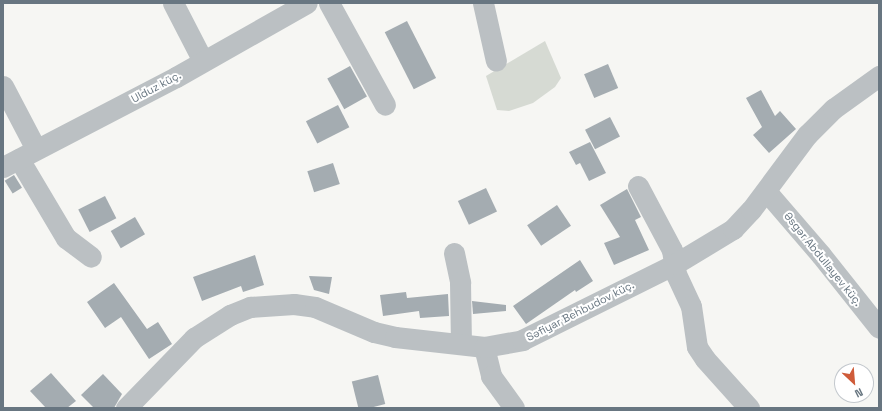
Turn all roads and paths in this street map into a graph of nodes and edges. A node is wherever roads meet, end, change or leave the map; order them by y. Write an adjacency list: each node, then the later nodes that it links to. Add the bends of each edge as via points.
1 (173, 3): 5 (street)
2 (307, 3): 5 (street, Ulduz küç.)
3 (328, 3): 9 (street)
4 (483, 3): 6 (street)
5 (203, 61): 10 (street, Ulduz küç.)
6 (496, 61)
7 (879, 76): 12 (street, Səfiyar Behbudov küç., via 833,109 807,135)
8 (3, 86): 10 (street)
9 (385, 105)
10 (19, 158): 14 (street, via 66,238)
11 (638, 186): 15 (street, via 666,234)
12 (766, 191): 15 (street, Səfiyar Behbudov küç., via 733,229); 16 (street, Əsgər Abdullayev küç., via 822,255)
13 (454, 254): 17 (street, via 460,282)
14 (91, 258)
15 (675, 264): 18 (street, Səfiyar Behbudov küç., via 522,340); 21 (street, via 676,274 690,306 697,347)
16 (879, 328)
17 (461, 344): 18 (street, Səfiyar Behbudov küç.); 20 (street, Səfiyar Behbudov küç., via 374,332 315,307 250,307 230,314 194,338)
18 (484, 347): 19 (street, via 491,376)
19 (505, 404)
20 (126, 408)
21 (749, 408)

